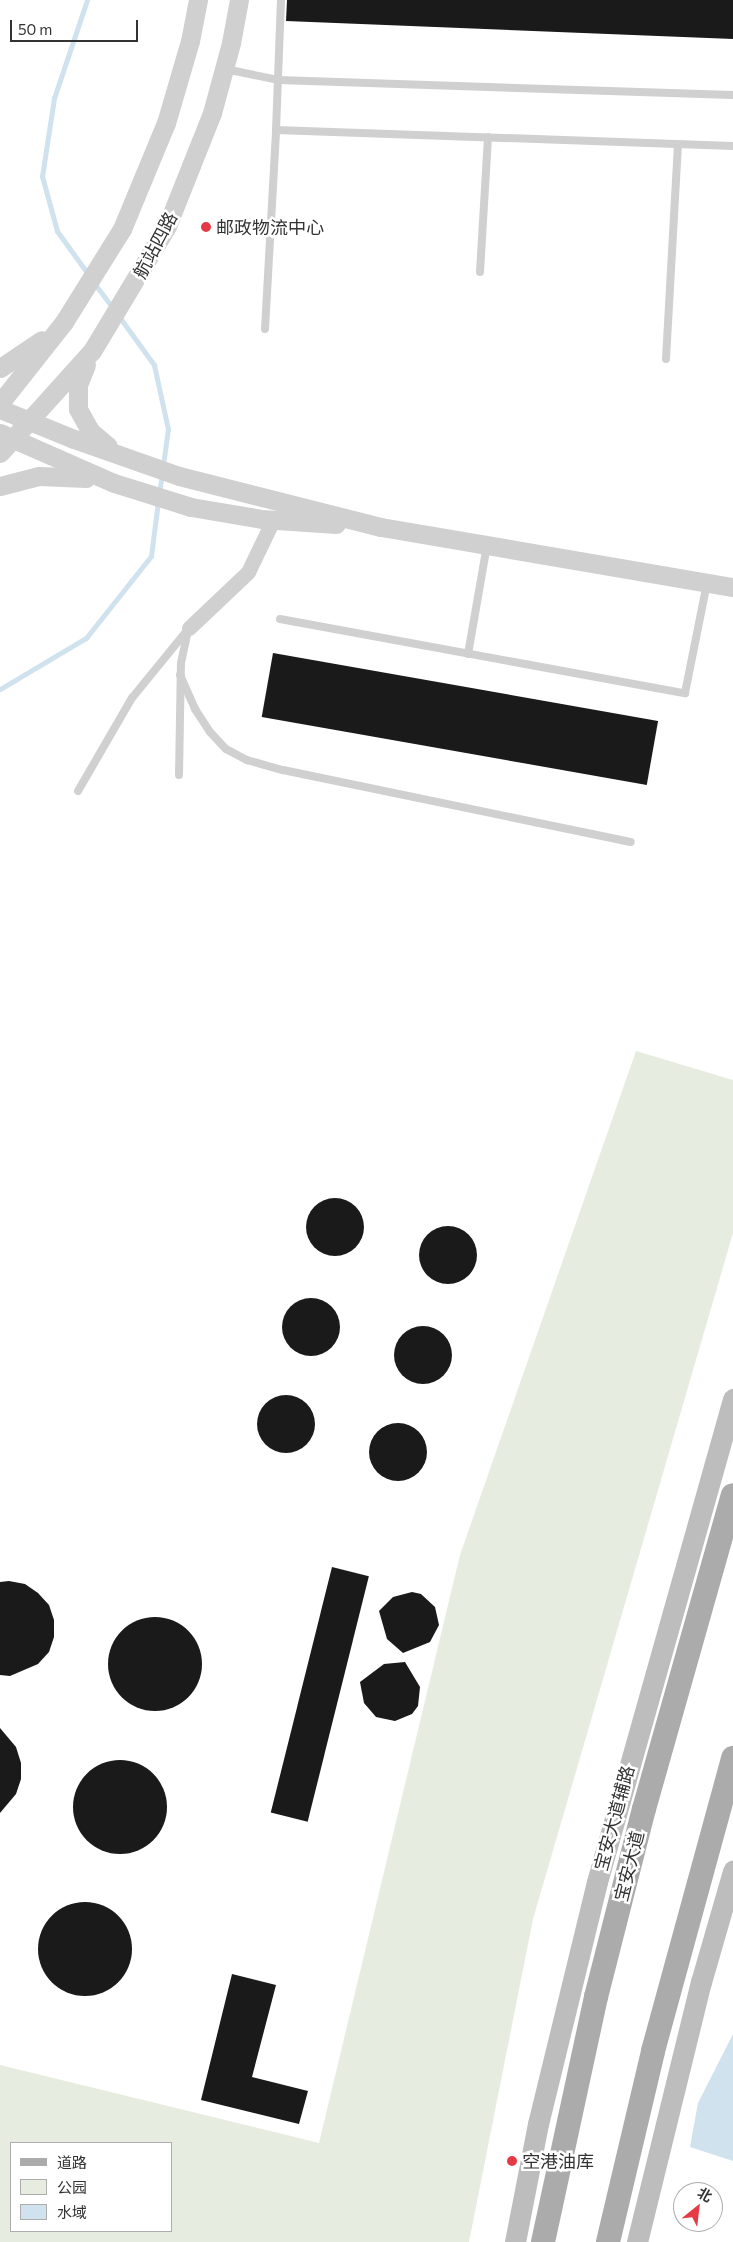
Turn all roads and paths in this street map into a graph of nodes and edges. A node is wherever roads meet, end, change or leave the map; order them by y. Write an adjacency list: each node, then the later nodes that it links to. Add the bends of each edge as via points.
1 (198, 0): 12 (street, 航站四路, via 169,114 122,229)
2 (239, 0): 4 (street, 航站四路)
3 (281, 0): 5 (lane)
4 (224, 69): 5 (lane); 14 (street, 航站四路, via 201,145 166,226)
5 (278, 80): 6 (lane); 7 (lane)
6 (733, 95)
7 (276, 130): 8 (lane); 13 (lane)
8 (488, 137): 9 (lane); 11 (lane)
9 (678, 144): 10 (lane); 15 (lane)
10 (733, 146)
11 (480, 272)
12 (64, 322): 16 (street, via 27,353); 17 (street, 航站四路)
13 (265, 329)
14 (92, 351): 19 (street, 航站四路); 22 (street, via 78,385 82,421 102,443)
15 (666, 359)
16 (0, 368)
17 (0, 403)
18 (0, 409): 19 (street)
19 (30, 421): 20 (street, 航站四路); 22 (street)
20 (7, 436): 21 (street, 航站四路); 23 (street)
21 (0, 453)
22 (132, 461): 26 (street)
23 (114, 483): 24 (street, via 58,475 39,476); 25 (street, via 191,507)
24 (0, 486)
25 (274, 520): 26 (street); 31 (street, via 248,572)
26 (381, 527): 27 (street)
27 (487, 545): 28 (street); 32 (lane)
28 (707, 582): 29 (street); 32 (lane, via 685,693)
29 (733, 587)
30 (280, 619): 32 (lane)
31 (189, 628): 33 (lane); 35 (lane, via 132,698)
32 (468, 654)
33 (180, 675): 34 (lane); 36 (lane, via 195,709 210,732 226,749 247,760)
34 (179, 775)
35 (78, 791)
36 (631, 842)
37 (733, 1399): 41 (main road, 宝安大道辅路, via 596,1882 538,2124)
38 (733, 1495): 42 (main road, 宝安大道, via 644,1809 598,1987)
39 (733, 1758): 43 (main road, via 655,2041)
40 (733, 1871): 44 (main road, via 701,1982)
41 (515, 2242)
42 (543, 2242)
43 (608, 2242)
44 (637, 2242)

